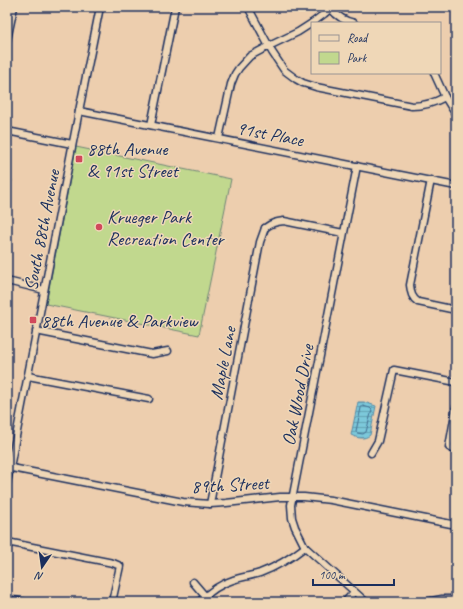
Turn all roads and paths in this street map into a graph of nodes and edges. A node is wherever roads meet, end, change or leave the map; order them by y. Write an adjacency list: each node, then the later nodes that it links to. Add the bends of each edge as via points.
1 (14, 7): 9 (street)
2 (100, 7): 13 (street, South 88th Avenue)
3 (175, 7): 15 (street)
4 (248, 8): 10 (street)
5 (331, 8): 6 (street); 7 (street, via 335,14)
6 (313, 22)
7 (351, 22)
8 (311, 24): 10 (street)
9 (7, 40)
10 (269, 46): 12 (street, via 284,70 309,85 412,106 431,104); 17 (street, via 250,56 235,74)
11 (434, 74): 12 (street)
12 (445, 97): 14 (street)
13 (79, 111): 15 (street, 91st Place); 18 (street, South 88th Avenue)
14 (456, 115)
15 (151, 125): 17 (street, 91st Place)
16 (7, 131): 18 (street)
17 (219, 138): 19 (street, 91st Place)
18 (72, 144): 24 (street, South 88th Avenue)
19 (356, 166): 20 (street, 91st Place); 22 (street, Oak Wood Drive)
20 (431, 180): 21 (street, 91st Place); 25 (street, via 410,285 411,294 418,302)
21 (456, 186)
22 (343, 234): 36 (street, Oak Wood Drive); 37 (street, Maple Lane, via 284,222 263,226)
23 (7, 281): 24 (street)
24 (44, 290): 26 (street, South 88th Avenue)
25 (456, 310)
26 (36, 331): 27 (street, via 152,354); 28 (street, South 88th Avenue)
27 (168, 351)
28 (28, 376): 30 (street); 34 (street, South 88th Avenue)
29 (456, 382): 33 (street, via 394,370 378,441)
30 (149, 398)
31 (456, 408): 32 (street, via 449,447)
32 (456, 451)
33 (371, 453)
34 (8, 467): 35 (street, South 88th Avenue); 37 (street, 89th Street, via 170,500)
35 (7, 483)
36 (293, 496): 37 (street, 89th Street); 38 (street, 89th Street, via 331,500); 40 (street, Oak Wood Drive, via 293,523)
37 (210, 504)
38 (456, 525)
39 (7, 542): 47 (street, via 120,566)
40 (305, 547): 42 (street, Oak Wood Drive); 43 (street, via 272,568 231,580)
41 (193, 582): 43 (street)
42 (354, 592): 49 (street); 50 (street, Oak Wood Drive)
43 (205, 596): 48 (street)
44 (7, 599): 46 (street)
45 (456, 599): 51 (street)
46 (24, 602)
47 (112, 602)
48 (199, 602)
49 (345, 602)
50 (366, 602)
51 (426, 602)

